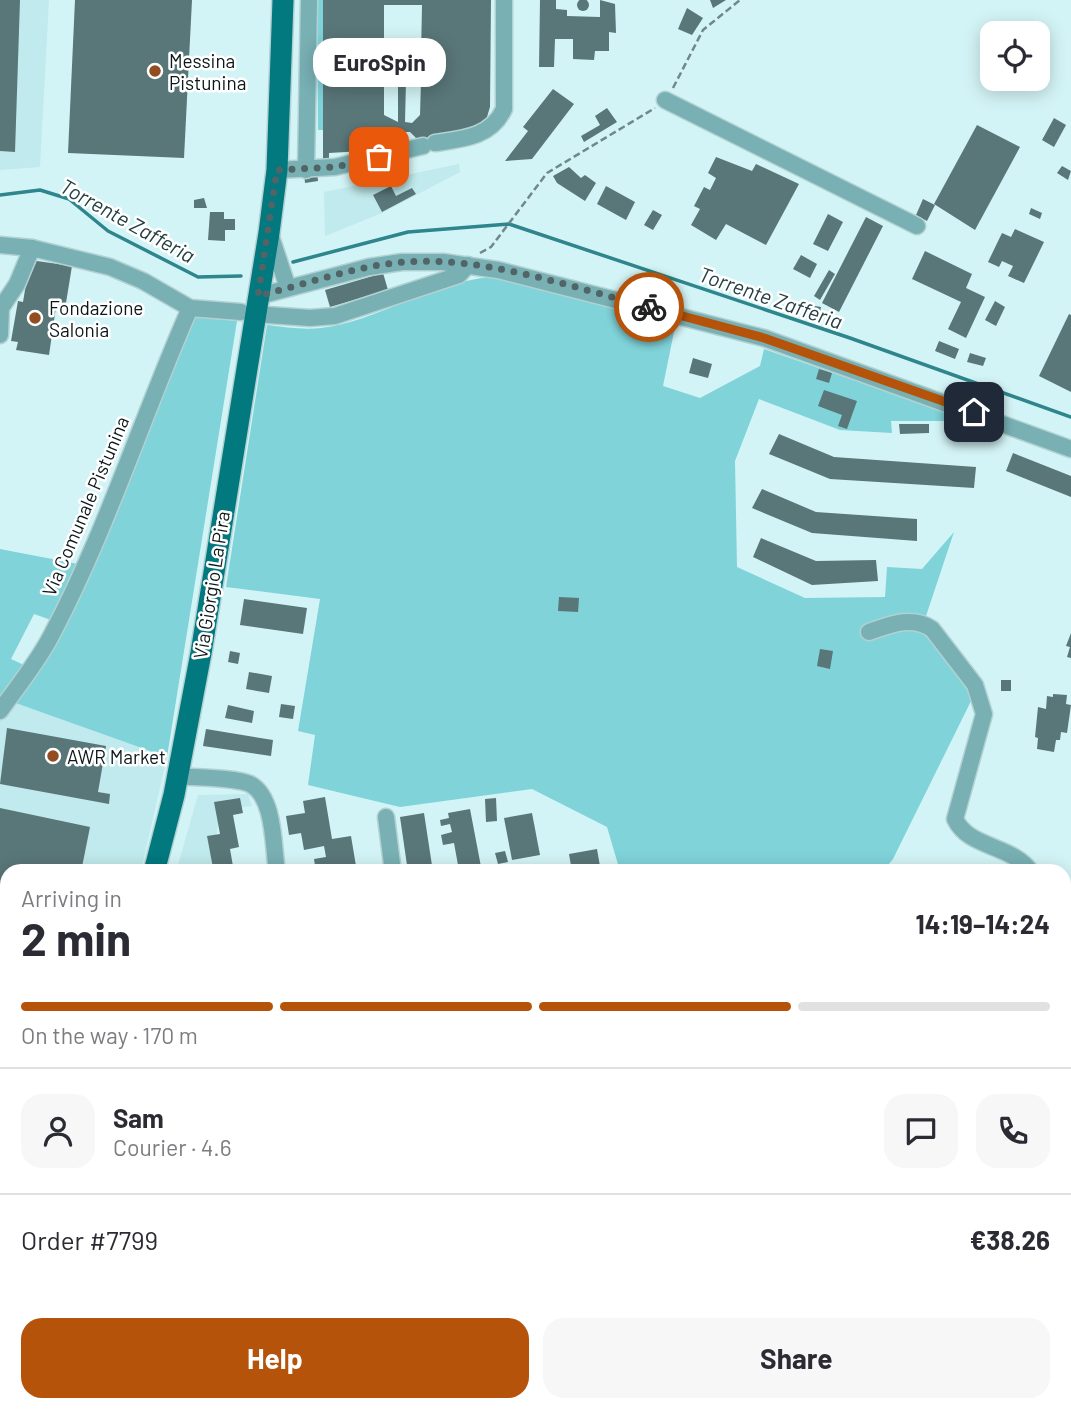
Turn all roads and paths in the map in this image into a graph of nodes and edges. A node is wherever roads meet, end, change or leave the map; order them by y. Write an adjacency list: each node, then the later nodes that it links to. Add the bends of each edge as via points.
1 (283, 0): 8 (main road, Via Giorgio La Pira)
2 (309, 0): 7 (street)
3 (504, 0): 7 (street, via 505,109 485,132 335,167)
4 (740, 0): 5 (path, via 703,30)
5 (665, 100): 9 (street); 12 (path, via 547,173)
6 (323, 153): 7 (street)
7 (306, 159): 8 (street)
8 (277, 170): 10 (main road, Via Giorgio La Pira)
9 (917, 226)
10 (269, 233): 15 (street); 16 (main road, Via Giorgio La Pira)
11 (0, 246): 13 (street)
12 (491, 247)
13 (32, 248): 17 (street, via 119,271); 19 (street, via 1,308)
14 (468, 265): 15 (street, via 430,261 387,264); 16 (street, via 459,275 335,316 310,318); 20 (street, via 764,338)
15 (288, 288): 16 (street)
16 (263, 305): 23 (main road, Via Giorgio La Pira)
17 (190, 308): 18 (street); 22 (street, Via Comunale Pistunina, via 129,466 60,618)
18 (241, 312)
19 (0, 335)
20 (1071, 449)
21 (869, 632): 28 (street, via 903,622 923,623 975,685 984,714 955,819 968,836 1016,856)
22 (0, 711)
23 (178, 776): 25 (main road, Via Giorgio La Pira); 26 (street, via 238,782 258,791 266,802)
24 (386, 817): 27 (street)
25 (155, 864)
26 (276, 864)
27 (392, 864)
28 (1024, 864)

